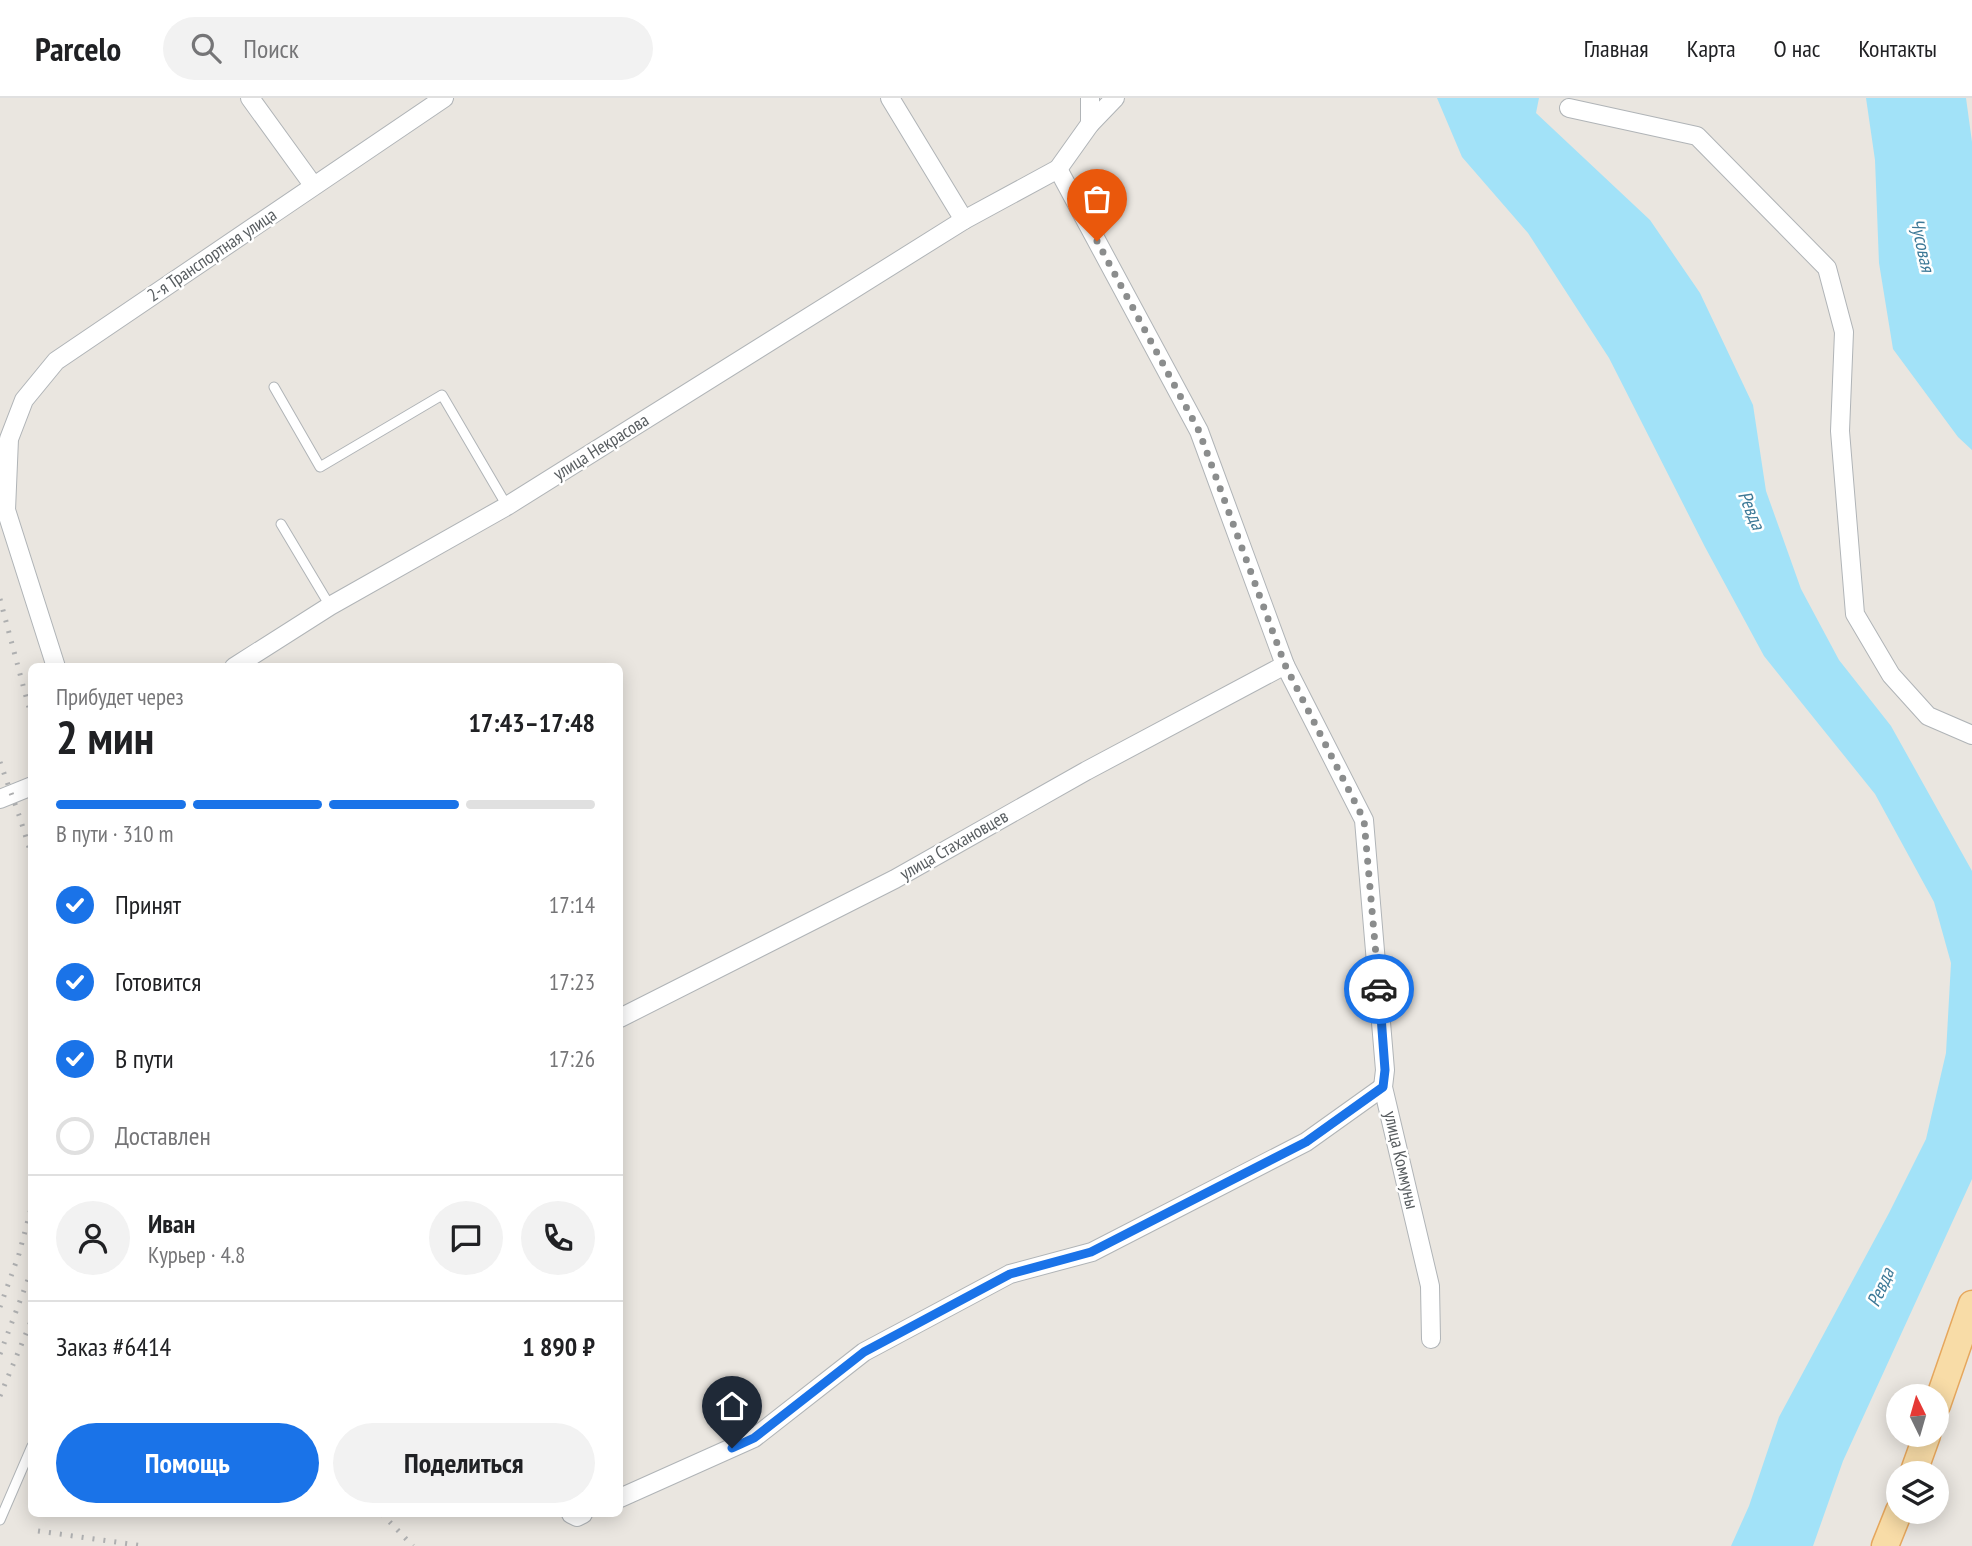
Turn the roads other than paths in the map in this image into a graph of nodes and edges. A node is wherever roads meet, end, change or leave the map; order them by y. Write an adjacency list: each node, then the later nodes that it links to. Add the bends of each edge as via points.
1 (250, 98): 9 (street)
2 (444, 98): 9 (street, 2-я Транспортная улица)
3 (890, 98): 10 (street)
4 (1090, 98): 7 (street)
5 (1115, 98): 7 (street)
6 (1569, 108): 18 (street, via 1697,136 1827,268 1844,332 1840,431 1855,614 1891,675 1928,716)
7 (1090, 124): 8 (street)
8 (1058, 170): 10 (street); 17 (street, улица Коммуны, via 1199,431)
9 (313, 185): 15 (street, 2-я Транспортная улица, via 56,361 24,400 9,439 6,510)
10 (964, 220): 12 (street, улица Некрасова)
11 (274, 387): 12 (lane, via 320,467 442,395)
12 (507, 506): 14 (street, улица Некрасова)
13 (281, 524): 14 (lane)
14 (330, 606): 16 (street, улица Некрасова)
15 (55, 663)
16 (240, 663)
17 (1285, 665): 21 (street, улица Стахановцев, via 895,879); 22 (street, улица Коммуны, via 1364,820)
18 (1972, 735)
19 (28, 788): 20 (street)
20 (0, 799)
21 (623, 1016)
22 (1383, 1087): 24 (street, улица Коммуны, via 1430,1286); 27 (street, via 1306,1142 1091,1252 1010,1274 864,1352 754,1438)
23 (1972, 1304): 25 (main road)
24 (1431, 1339)
25 (1944, 1384)
26 (28, 1456): 28 (lane)
27 (623, 1497)
28 (0, 1520)
29 (1894, 1524): 30 (main road)
30 (1885, 1546)

